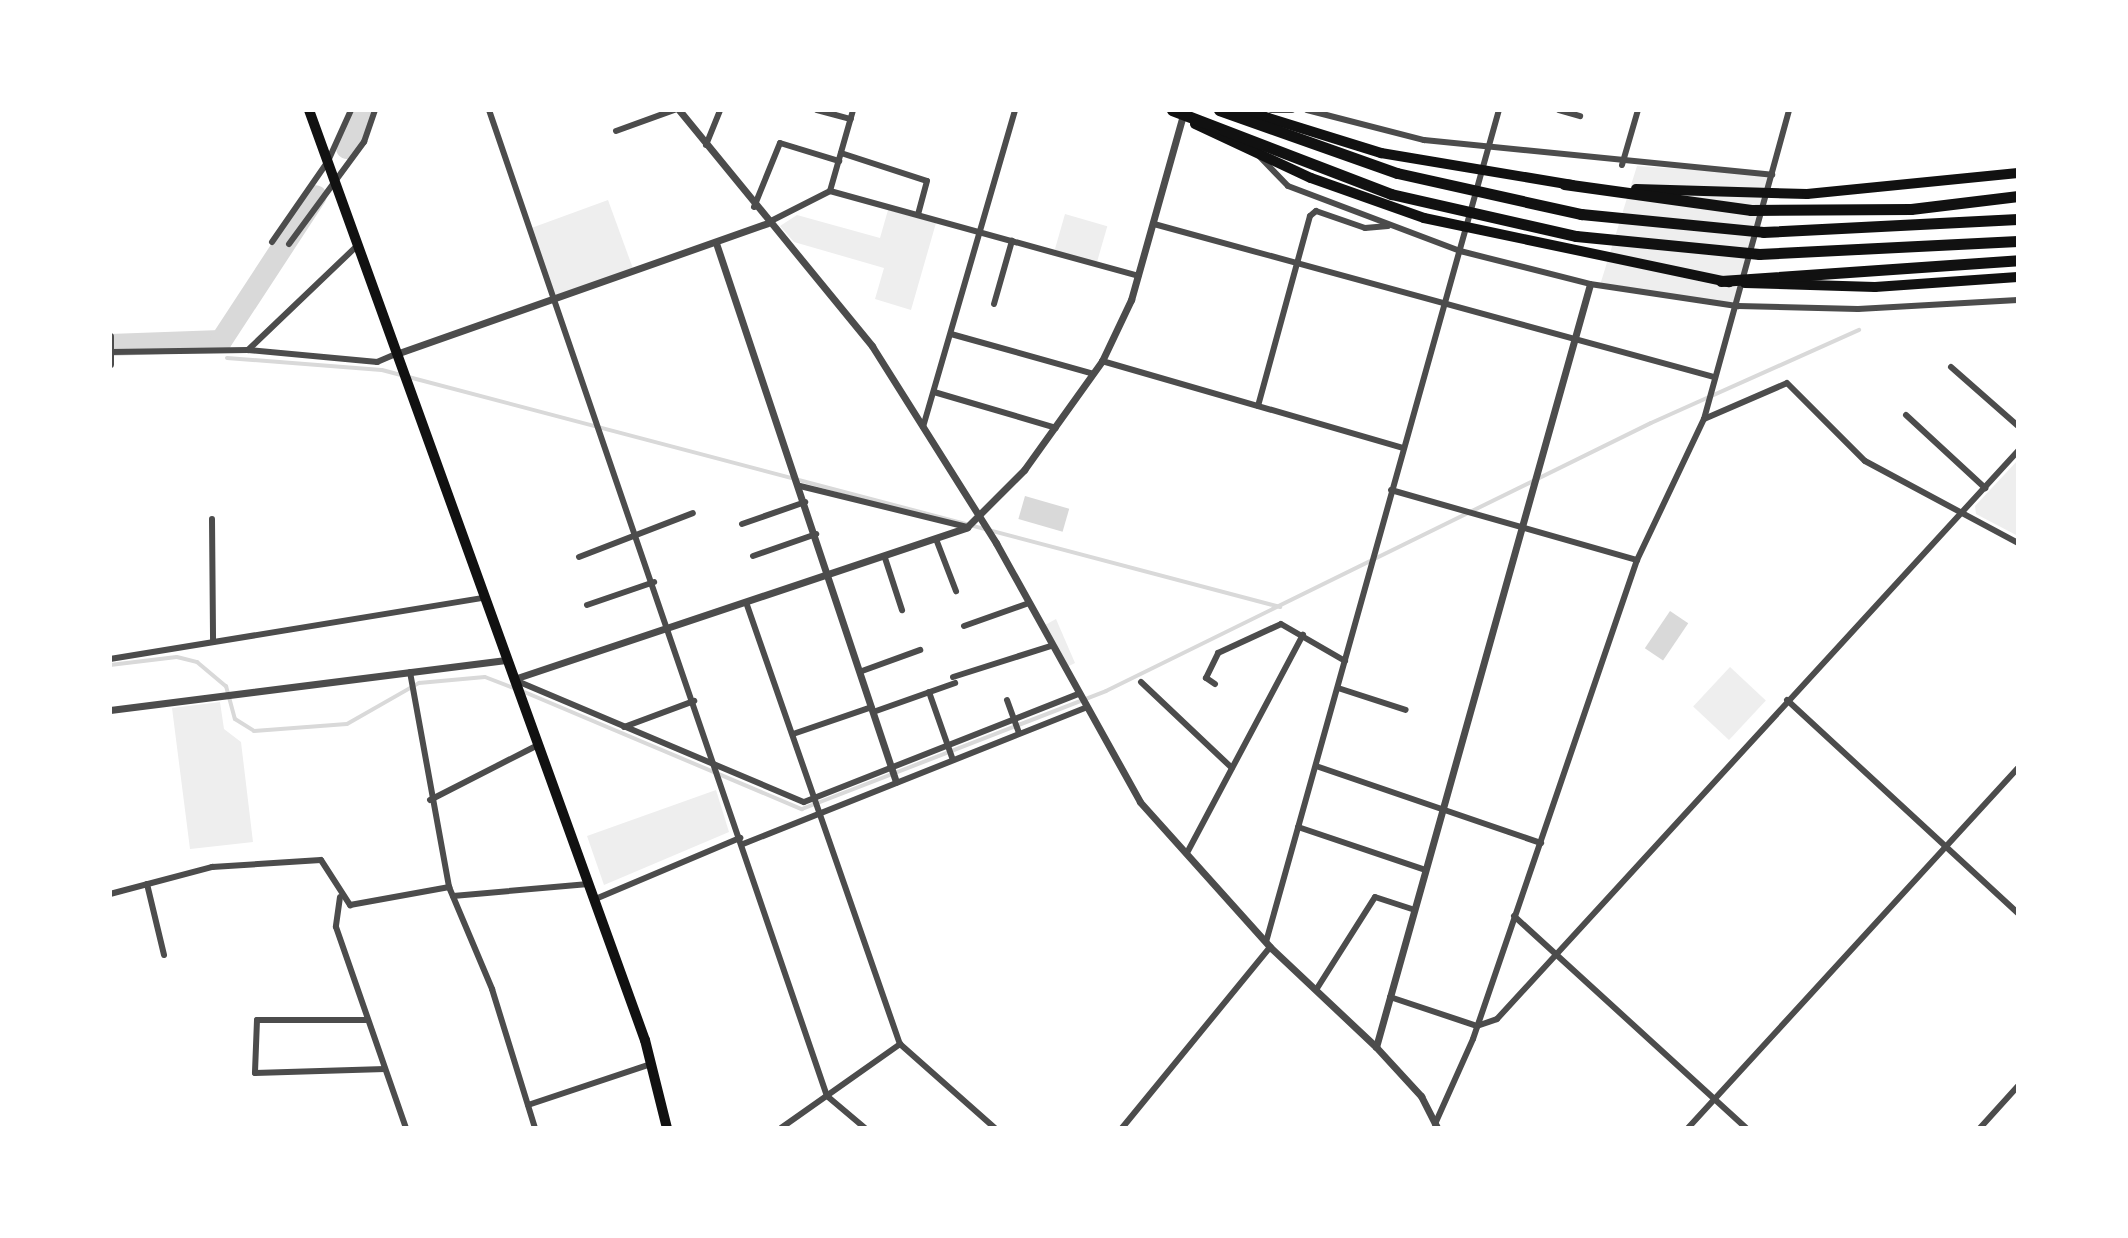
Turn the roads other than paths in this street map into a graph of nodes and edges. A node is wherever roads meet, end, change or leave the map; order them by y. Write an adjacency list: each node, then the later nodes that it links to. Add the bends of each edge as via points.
1 (309, 110): 29 (highway)
2 (351, 110): 29 (street)
3 (375, 110): 33 (street, via 364,142)
4 (489, 110): 57 (street)
5 (676, 110): 24 (street); 25 (street)
6 (720, 110): 25 (street)
7 (817, 110): 22 (street)
8 (853, 110): 22 (street)
9 (1015, 110): 43 (street)
10 (1219, 110): 39 (highway, via 1397,173 1581,214 1777,232)
11 (1243, 110): 34 (highway, via 1439,165)
12 (1271, 110): 13 (street)
13 (1292, 110)
14 (1307, 110): 23 (street)
15 (1340, 110): 23 (street)
16 (1499, 110): 26 (street)
17 (1559, 110): 21 (street)
18 (1638, 110): 30 (street)
19 (1789, 110): 32 (street)
20 (1177, 112): 27 (highway); 41 (street); 45 (highway, via 1391,194 1576,236 1759,254)
21 (1580, 116)
22 (851, 119): 28 (street)
23 (1337, 120): 26 (street)
24 (616, 131)
25 (706, 145): 37 (street)
26 (1488, 149): 30 (street); 50 (street)
27 (1256, 153): 42 (street, via 1288,186); 55 (highway, via 1424,218)
28 (840, 157): 35 (street); 37 (street, via 780,143); 38 (street, via 927,181)
29 (328, 161): 33 (highway); 46 (street)
30 (1622, 165): 32 (street)
31 (2018, 173): 34 (highway, via 1807,194)
32 (1772, 175): 61 (street)
33 (334, 181): 48 (street); 49 (highway)
34 (1564, 184): 36 (highway, via 1751,210 1911,209)
35 (830, 191): 38 (street); 40 (street)
36 (2018, 196)
37 (754, 207): 40 (street)
38 (918, 214): 43 (street)
39 (2018, 219)
40 (768, 223): 47 (street); 78 (street, via 872,346)
41 (1154, 224): 52 (street); 53 (street)
42 (1392, 226): 50 (street); 52 (street, via 1365,228 1316,211)
43 (980, 231): 44 (street); 62 (street)
44 (1012, 241): 53 (street); 59 (street)
45 (2018, 241)
46 (272, 242)
47 (716, 243): 57 (street); 82 (street)
48 (289, 244)
49 (357, 246): 65 (street); 67 (highway)
50 (1460, 251): 56 (street); 60 (street)
51 (2018, 260): 55 (highway)
52 (1297, 264): 60 (street); 74 (street)
53 (1138, 276): 68 (street)
54 (2018, 277): 55 (highway, via 1875,287)
55 (1721, 281)
56 (1590, 284): 61 (street); 64 (street)
57 (556, 299): 67 (street); 93 (street)
58 (2018, 300): 61 (street, via 1858,309)
59 (994, 304)
60 (1445, 304): 64 (street); 80 (street)
61 (1738, 306): 72 (street)
62 (951, 334): 71 (street); 73 (street)
63 (110, 336): 66 (street)
64 (1574, 339): 72 (street); 92 (street)
65 (248, 350): 66 (street); 67 (street, via 377,362)
66 (111, 351): 69 (street)
67 (396, 354): 104 (highway)
68 (1102, 361): 71 (street); 74 (street)
69 (110, 364)
70 (1951, 367): 77 (street)
71 (1094, 374): 79 (street)
72 (1714, 377): 76 (street)
73 (934, 392): 78 (street); 79 (street)
74 (1258, 406): 80 (street)
75 (1906, 415): 83 (street)
76 (1704, 419): 87 (street, via 1787,383 1865,461); 100 (street)
77 (2018, 426)
78 (923, 427): 89 (street)
79 (1056, 428): 89 (street)
80 (1403, 448): 84 (street)
81 (2018, 451): 83 (street)
82 (800, 485): 85 (street); 91 (street)
83 (1985, 488): 87 (street)
84 (1391, 490): 92 (street); 117 (street)
85 (805, 502): 90 (street); 94 (street)
86 (693, 513): 93 (street)
87 (1960, 515): 96 (street); 127 (street)
88 (212, 519): 112 (street)
89 (977, 519): 91 (street); 105 (street)
90 (742, 524)
91 (967, 527): 95 (street)
92 (1520, 527): 100 (street); 150 (street)
93 (637, 534): 98 (street); 102 (street)
94 (816, 534): 97 (street); 101 (street)
95 (936, 539): 99 (street); 103 (street)
96 (2018, 543)
97 (753, 556)
98 (579, 557)
99 (885, 558): 101 (street); 108 (street)
100 (1637, 560): 154 (street)
101 (830, 578): 107 (street); 118 (street)
102 (654, 582): 106 (street); 110 (street)
103 (956, 591)
104 (483, 598): 112 (street); 116 (highway)
105 (1029, 603): 109 (street); 113 (street)
106 (587, 605)
107 (747, 605): 110 (street); 136 (street)
108 (902, 610)
109 (964, 626)
110 (671, 632): 120 (street); 128 (street)
111 (1303, 635): 117 (street); 122 (street, via 1281,624 1218,653 1206,678); 145 (street)
112 (213, 642): 115 (street)
113 (1051, 646): 124 (street); 125 (street)
114 (920, 650): 118 (street)
115 (110, 659)
116 (506, 660): 119 (street); 120 (highway)
117 (1345, 661): 123 (street)
118 (862, 671): 130 (street)
119 (411, 676): 131 (street); 149 (street)
120 (515, 681): 134 (street); 138 (highway)
121 (1141, 682): 145 (street)
122 (1215, 684)
123 (1338, 688): 132 (street); 143 (street)
124 (929, 692): 130 (street); 139 (street)
125 (1078, 694): 129 (street); 133 (street)
126 (1007, 700): 133 (street)
127 (1787, 700): 155 (street); 169 (street)
128 (694, 701): 134 (street); 142 (street)
129 (1087, 707): 135 (street); 156 (street, via 1140,802)
130 (875, 709): 136 (street); 144 (street)
131 (110, 710)
132 (1406, 710)
133 (1014, 719): 135 (street); 137 (street)
134 (624, 727): 142 (street)
135 (1019, 733): 140 (street)
136 (793, 734): 148 (street)
137 (976, 735): 139 (street); 140 (street)
138 (536, 746): 149 (street); 159 (highway)
139 (948, 746): 141 (street); 144 (street)
140 (981, 748): 141 (street)
141 (952, 759): 147 (street)
142 (715, 763): 148 (street, via 804,802); 153 (street)
143 (1316, 766): 150 (street); 152 (street)
144 (893, 767): 147 (street); 148 (street)
145 (1232, 768): 156 (street)
146 (2018, 768): 155 (street)
147 (896, 782): 151 (street)
148 (815, 799): 151 (street)
149 (430, 800): 160 (street)
150 (1443, 808): 154 (street); 157 (street)
151 (819, 811): 153 (street); 175 (street)
152 (1298, 827): 157 (street); 168 (street)
153 (742, 841): 164 (street); 180 (street)
154 (1541, 843): 167 (street)
155 (1946, 847): 166 (street); 181 (street)
156 (1188, 851): 168 (street)
157 (1426, 870): 165 (street)
158 (147, 884): 161 (street); 163 (street, via 241,863 321,860); 170 (street)
159 (588, 884): 162 (street); 164 (highway)
160 (449, 887): 162 (street); 163 (street, via 350,905)
161 (110, 894)
162 (453, 896): 182 (street)
163 (340, 897): 173 (street, via 336,927)
164 (593, 900): 177 (highway)
165 (1415, 910): 171 (street, via 1375,897); 172 (street)
166 (2018, 913)
167 (1514, 916): 169 (street); 174 (street)
168 (1268, 944): 171 (street); 183 (street)
169 (1558, 954): 174 (street, via 1497,1019); 181 (street)
170 (164, 955)
171 (1316, 990): 176 (street)
172 (1390, 997): 174 (street); 176 (street)
173 (367, 1020): 178 (street); 178 (street, via 257,1020 255,1073)
174 (1477, 1026): 184 (street)
175 (900, 1044): 180 (street); 190 (street)
176 (1376, 1047): 184 (street, via 1421,1096)
177 (651, 1064): 182 (street); 187 (highway)
178 (385, 1069): 185 (street)
179 (2018, 1086): 193 (street)
180 (827, 1096): 188 (street); 189 (street)
181 (1715, 1099): 191 (street); 192 (street)
182 (528, 1105): 186 (street)
183 (1124, 1127)
184 (1435, 1127)
185 (406, 1128)
186 (535, 1128)
187 (667, 1128)
188 (781, 1128)
189 (865, 1128)
190 (995, 1128)
191 (1688, 1128)
192 (1746, 1128)
193 (1980, 1128)

